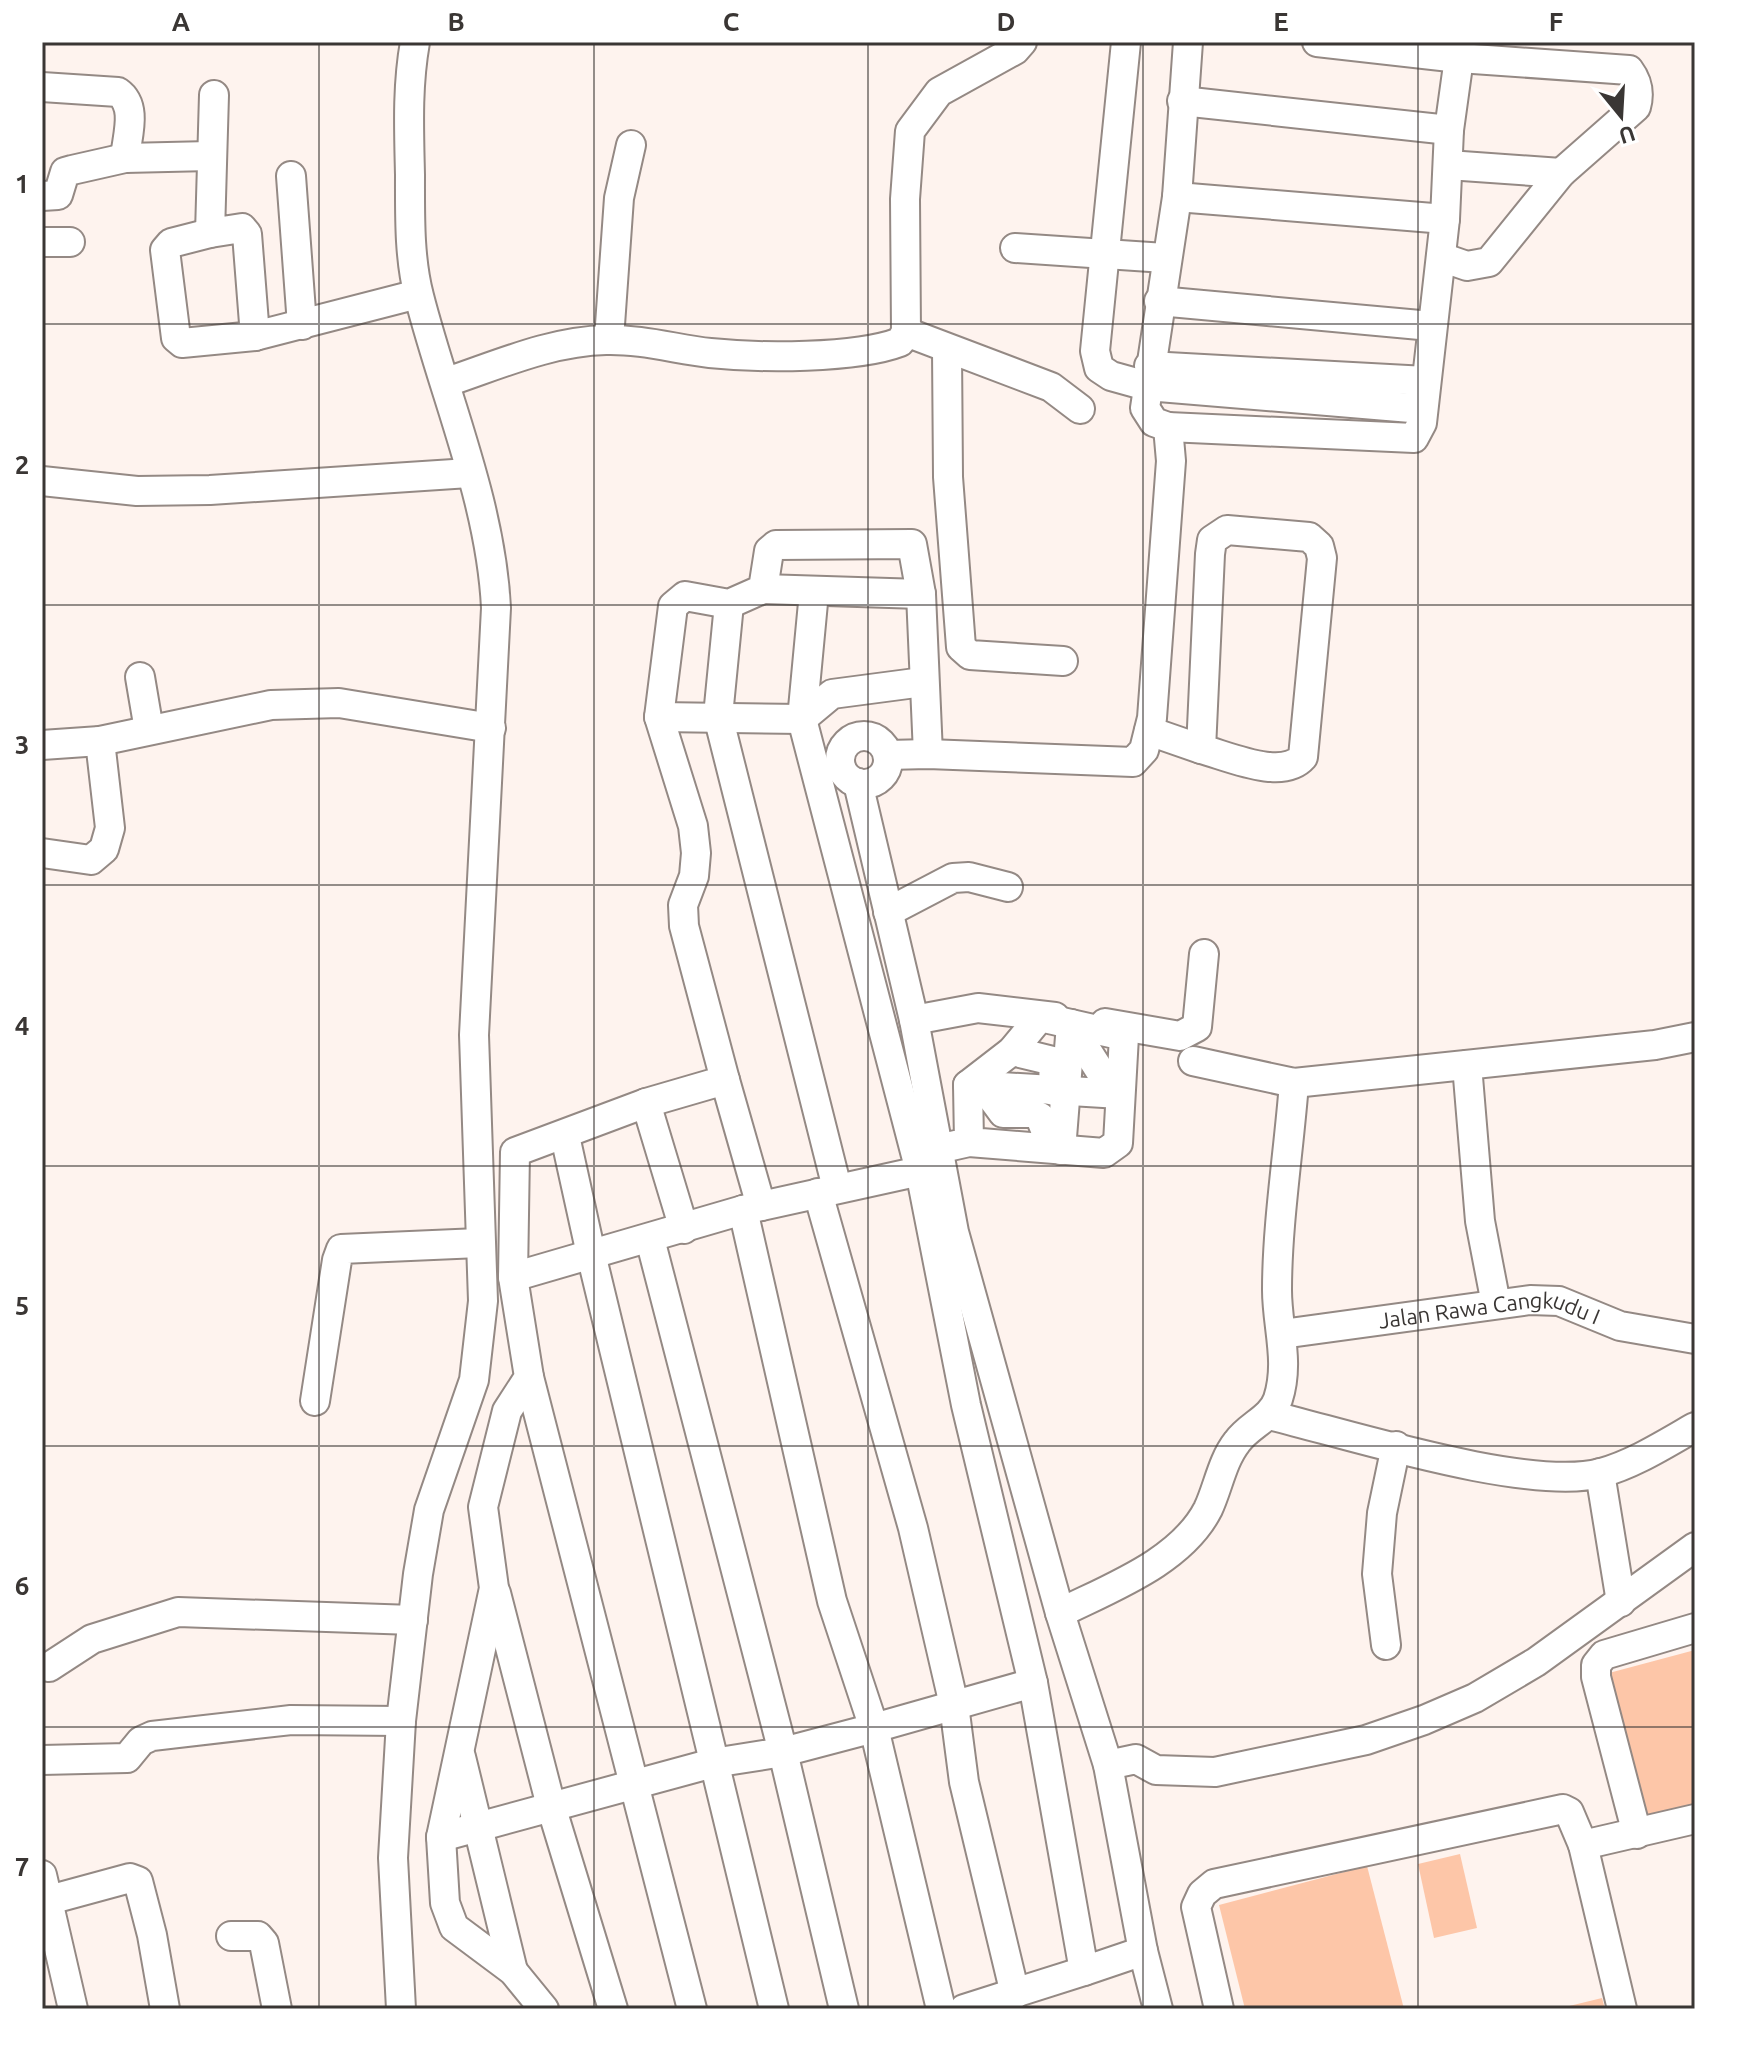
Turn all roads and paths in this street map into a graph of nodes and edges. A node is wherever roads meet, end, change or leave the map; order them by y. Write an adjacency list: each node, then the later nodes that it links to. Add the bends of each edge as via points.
1 (415, 42): 26 (street, via 408,101 410,225)
2 (1022, 42): 30 (street, via 939,92 910,131)
3 (1126, 42): 23 (street)
4 (1188, 42): 10 (street)
5 (1317, 42): 6 (street)
6 (1412, 47): 7 (street)
7 (1459, 58): 11 (street); 16 (street, via 1629,70 1639,90 1636,107)
8 (42, 87): 14 (street, via 118,92 127,98)
9 (214, 95): 13 (street)
10 (1182, 101): 11 (street); 19 (street)
11 (1449, 130): 15 (street)
12 (631, 145): 32 (street, via 619,198)
13 (210, 156): 14 (street); 21 (street)
14 (125, 158): 18 (street, via 65,172 62,192)
15 (1448, 165): 16 (street); 20 (street)
16 (1561, 173): 24 (street, via 1489,262 1474,267)
17 (291, 176): 28 (street)
18 (42, 196)
19 (1177, 197): 20 (street); 25 (street)
20 (1445, 219): 24 (street)
21 (210, 233): 31 (street, via 242,228 247,234); 31 (street, via 171,243 165,250 176,338 182,343)
22 (1015, 248): 23 (street)
23 (1106, 254): 25 (street); 34 (street, via 1095,361 1111,376)
24 (1441, 257): 29 (street)
25 (1165, 258): 27 (street)
26 (418, 294): 28 (street); 36 (street)
27 (1159, 301): 29 (street); 34 (street)
28 (302, 325): 31 (street)
29 (1431, 326): 35 (street)
30 (906, 332): 32 (street, via 891,346 824,354 713,353); 33 (street)
31 (255, 336)
32 (609, 339): 36 (street, via 565,344)
33 (947, 350): 37 (street, via 1051,387); 46 (street, via 948,477 961,647 970,655)
34 (1148, 376): 35 (street); 38 (street); 39 (street, via 1145,408)
35 (1426, 381): 38 (street)
36 (447, 382): 40 (street)
37 (1080, 409)
38 (1423, 409): 39 (street, via 1414,438)
39 (1168, 427): 54 (street, via 1168,521)
40 (469, 473): 41 (street, via 210,490 137,491); 52 (street, via 495,579)
41 (42, 481)
42 (763, 589): 43 (street); 44 (street, via 769,551 776,545 906,542 915,550); 45 (street)
43 (814, 592): 44 (street); 51 (street)
44 (921, 594): 48 (street)
45 (729, 604): 49 (street); 50 (street, via 685,596 673,606)
46 (1063, 661)
47 (140, 677): 53 (street)
48 (923, 682): 51 (street, via 832,694); 58 (street)
49 (718, 716): 50 (street); 51 (street); 82 (street)
50 (659, 717): 71 (street, via 693,826 694,876 683,905 684,926)
51 (802, 719): 81 (street)
52 (491, 728): 53 (street, via 339,703 271,705); 86 (street, via 474,1035)
53 (149, 730): 55 (street)
54 (1149, 731): 57 (street); 58 (street, via 1144,750 1133,762)
55 (100, 741): 56 (street); 61 (street, via 110,828 104,849 91,860)
56 (42, 745)
57 (1201, 749): 57 (street, via 1212,540 1227,530 1309,537 1322,558 1303,757 1285,768)
58 (928, 754): 59 (street)
59 (888, 755): 60 (street, via 881,777); 60 (street, via 868,736 848,742 841,762 846,775)
60 (858, 783): 63 (street)
61 (42, 853)
62 (1008, 887): 63 (street, via 953,878)
63 (888, 912): 65 (street)
64 (1204, 954): 65 (street, via 1197,1027 1180,1036 989,1008)
65 (914, 1020): 80 (street)
66 (1695, 1037): 70 (street)
67 (1063, 1038): 68 (street); 68 (street, via 1040,1017); 73 (street, via 1124,1036); 75 (street)
68 (1012, 1051): 74 (street)
69 (1193, 1061): 72 (street)
70 (1467, 1065): 72 (street); 89 (street, via 1480,1221)
71 (725, 1080): 76 (street); 83 (street)
72 (1294, 1083): 90 (street, via 1277,1290)
73 (1120, 1084): 75 (street); 79 (street, via 1118,1143 1104,1153)
74 (975, 1086): 75 (street); 78 (street); 79 (street, via 1003,1113 1040,1117)
75 (1060, 1092): 79 (street)
76 (646, 1103): 77 (street); 84 (street)
77 (565, 1136): 87 (street); 88 (street, via 515,1152)
78 (969, 1142): 79 (street); 80 (street)
79 (1056, 1148)
80 (938, 1149): 101 (street, via 954,1232)
81 (920, 1171): 82 (street); 106 (street, via 966,1405)
82 (827, 1190): 83 (street); 107 (street)
83 (752, 1208): 84 (street); 109 (street, via 832,1601)
84 (684, 1229): 85 (street)
85 (650, 1239): 87 (street); 111 (street)
86 (479, 1243): 93 (street, via 341,1249); 102 (street, via 483,1301 474,1380 429,1510)
87 (591, 1254): 88 (street); 113 (street)
88 (513, 1277): 92 (street)
89 (1496, 1304): 90 (street, Jalan Rawa Cangkudu I); 91 (street, Jalan Rawa Cangkudu I, via 1559,1301 1620,1326)
90 (1282, 1334): 94 (street, via 1278,1401)
91 (1695, 1339)
92 (529, 1377): 99 (street, via 507,1411 483,1507); 115 (street)
93 (315, 1401)
94 (1269, 1415): 96 (street); 101 (street, via 1235,1443 1194,1531 1165,1555)
95 (1695, 1427): 97 (street)
96 (1396, 1446): 97 (street, via 1523,1474); 104 (street, via 1382,1513 1377,1574)
97 (1600, 1473): 100 (street)
98 (1695, 1547): 100 (street)
99 (494, 1588): 110 (street); 116 (street)
100 (1621, 1602): 114 (street, via 1475,1698 1366,1740 1215,1772 1156,1770 1136,1759)
101 (1060, 1613): 114 (street)
102 (413, 1620): 105 (street, via 178,1612 92,1639); 108 (street)
103 (1695, 1628): 119 (street, via 1604,1655 1596,1665)
104 (1386, 1645)
105 (49, 1667)
106 (1033, 1683): 107 (street); 126 (street)
107 (954, 1705): 109 (street); 127 (street, via 964,1782)
108 (401, 1721): 112 (street, via 291,1720 152,1736 127,1758); 131 (street, via 393,1858)
109 (874, 1728): 111 (street); 137 (street)
110 (459, 1749): 118 (street); 120 (street)
111 (783, 1752): 113 (street); 136 (street)
112 (42, 1760)
113 (713, 1763): 115 (street); 135 (street)
114 (1108, 1765): 124 (street)
115 (633, 1786): 116 (street); 134 (street)
116 (551, 1806): 118 (street); 133 (street)
117 (1695, 1819): 119 (street)
118 (479, 1826): 120 (street); 125 (street)
119 (1637, 1834): 121 (street)
120 (441, 1837): 125 (street, via 445,1903 454,1927)
121 (1583, 1845): 140 (street, via 1563,1809 1214,1884 1196,1907); 141 (street)
122 (45, 1888): 128 (street); 129 (street, via 138,1881)
123 (231, 1936): 130 (street, via 258,1936 264,1943)
124 (1143, 1951): 126 (street); 139 (street)
125 (513, 1971): 132 (street)
126 (1084, 1971): 127 (street)
127 (1015, 1994): 138 (street)
128 (73, 2009)
129 (165, 2009)
130 (277, 2009)
131 (401, 2009)
132 (544, 2009)
133 (613, 2009)
134 (692, 2009)
135 (774, 2009)
136 (844, 2009)
137 (941, 2009)
138 (964, 2009)
139 (1158, 2009)
140 (1219, 2009)
141 (1622, 2009)

